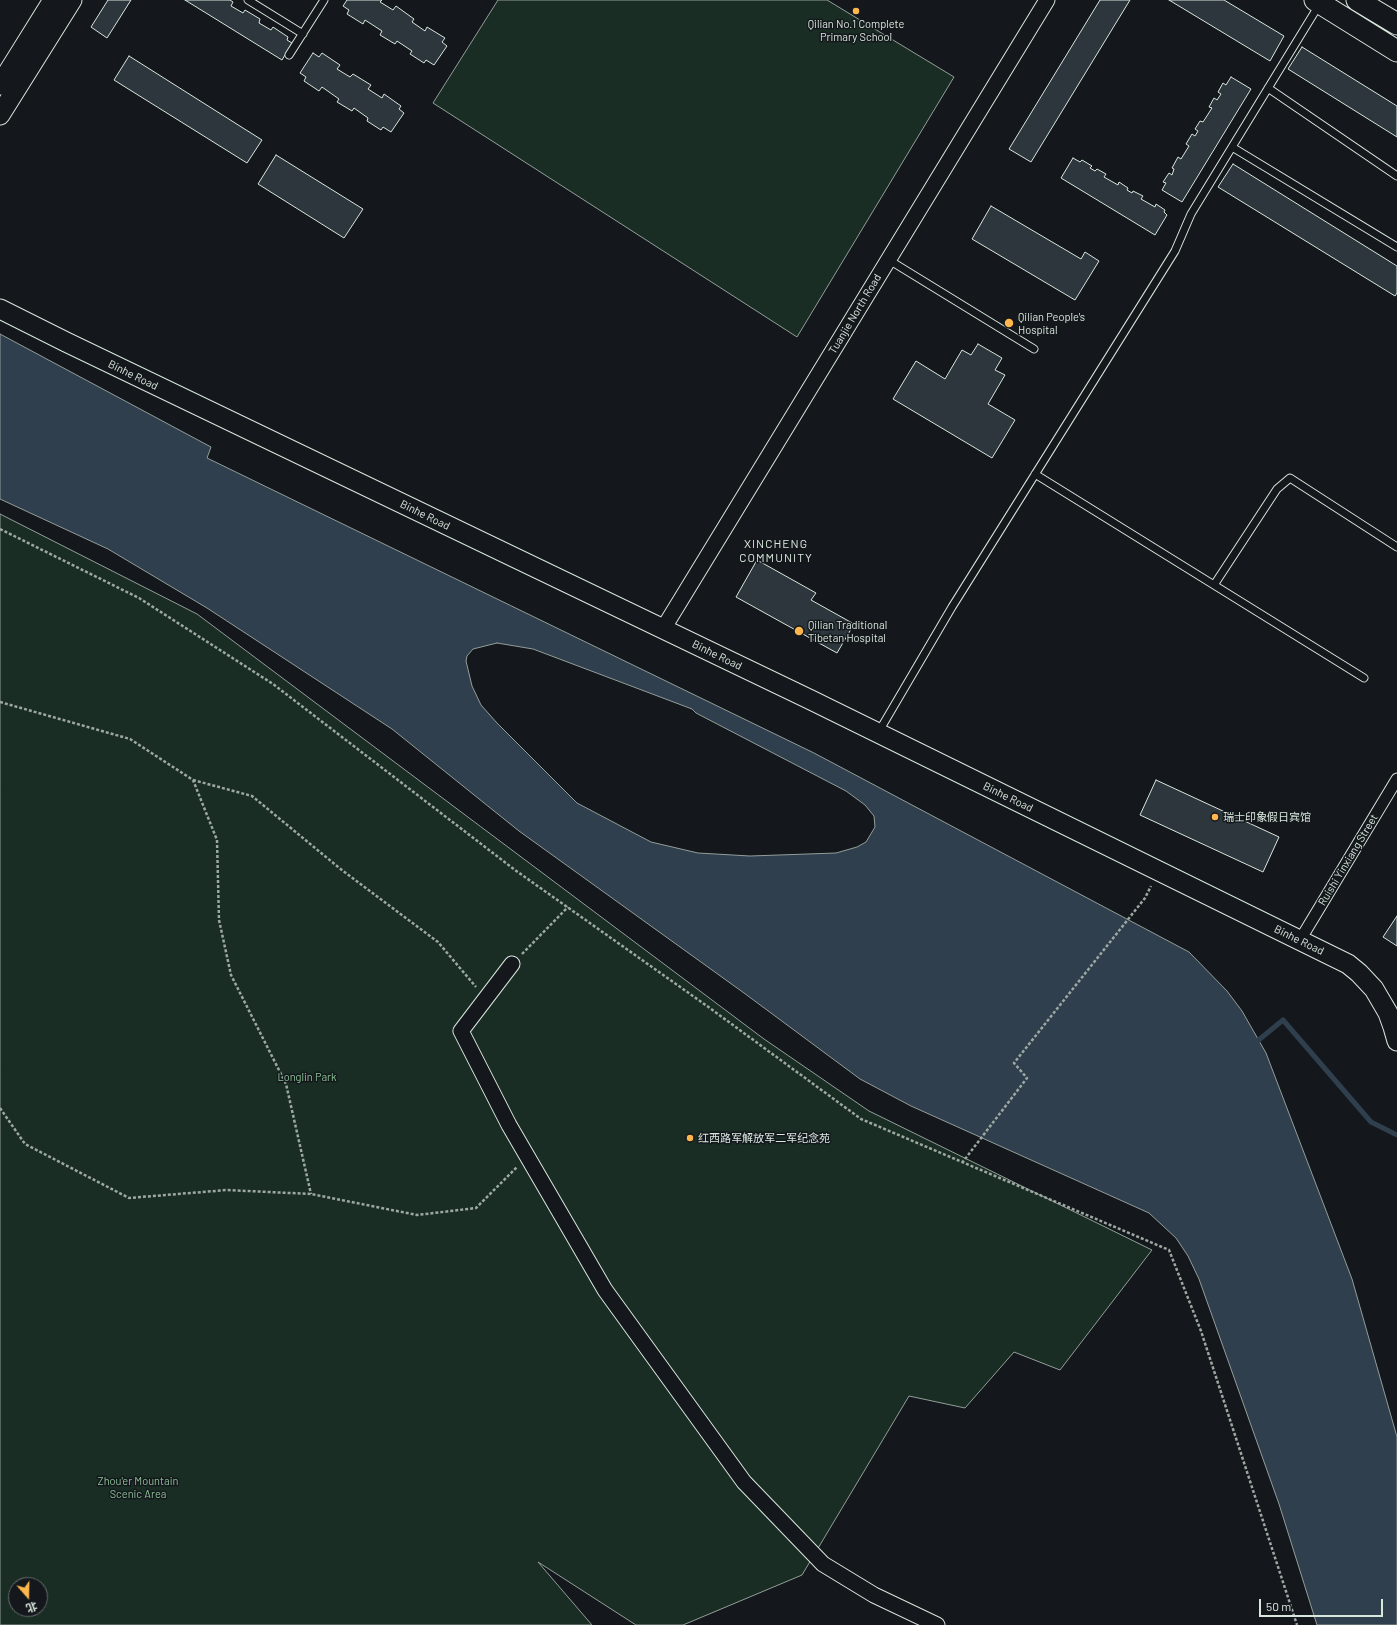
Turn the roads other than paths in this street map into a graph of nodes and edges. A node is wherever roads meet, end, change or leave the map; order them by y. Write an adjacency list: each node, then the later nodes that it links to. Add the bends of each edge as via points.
1 (53, 0): 12 (street)
2 (72, 0): 14 (street)
3 (248, 0): 9 (lane)
4 (324, 0): 9 (lane)
5 (1047, 0): 18 (street, Tuanjie North Road)
6 (1357, 0): 8 (main road)
7 (1318, 2): 10 (main road); 13 (lane)
8 (1397, 24)
9 (303, 34): 11 (lane)
10 (1397, 51)
11 (289, 55)
12 (0, 85)
13 (1268, 88): 15 (lane); 16 (lane)
14 (0, 115)
15 (1232, 147): 17 (lane); 21 (lane, via 1190,214 1175,251)
16 (1397, 176)
17 (1397, 247)
18 (888, 260): 20 (lane); 24 (street, Tuanjie North Road)
19 (0, 309): 24 (street, Binhe Road)
20 (1034, 349)
21 (1035, 474): 23 (lane); 26 (lane, via 952,607)
22 (1397, 547): 23 (lane, via 1290,478 1277,489)
23 (1214, 585): 25 (lane)
24 (663, 629): 26 (street, Binhe Road)
25 (1364, 678)
26 (878, 733): 28 (street, Binhe Road)
27 (1397, 779): 28 (street, Ruishi Yinxiang Street)
28 (1300, 940): 30 (street, Binhe Road, via 1359,972 1374,989 1388,1013)
29 (512, 964): 31 (street, via 461,1031 509,1125 604,1290 744,1482 823,1564 874,1595)
30 (1397, 1042)
31 (937, 1625)

